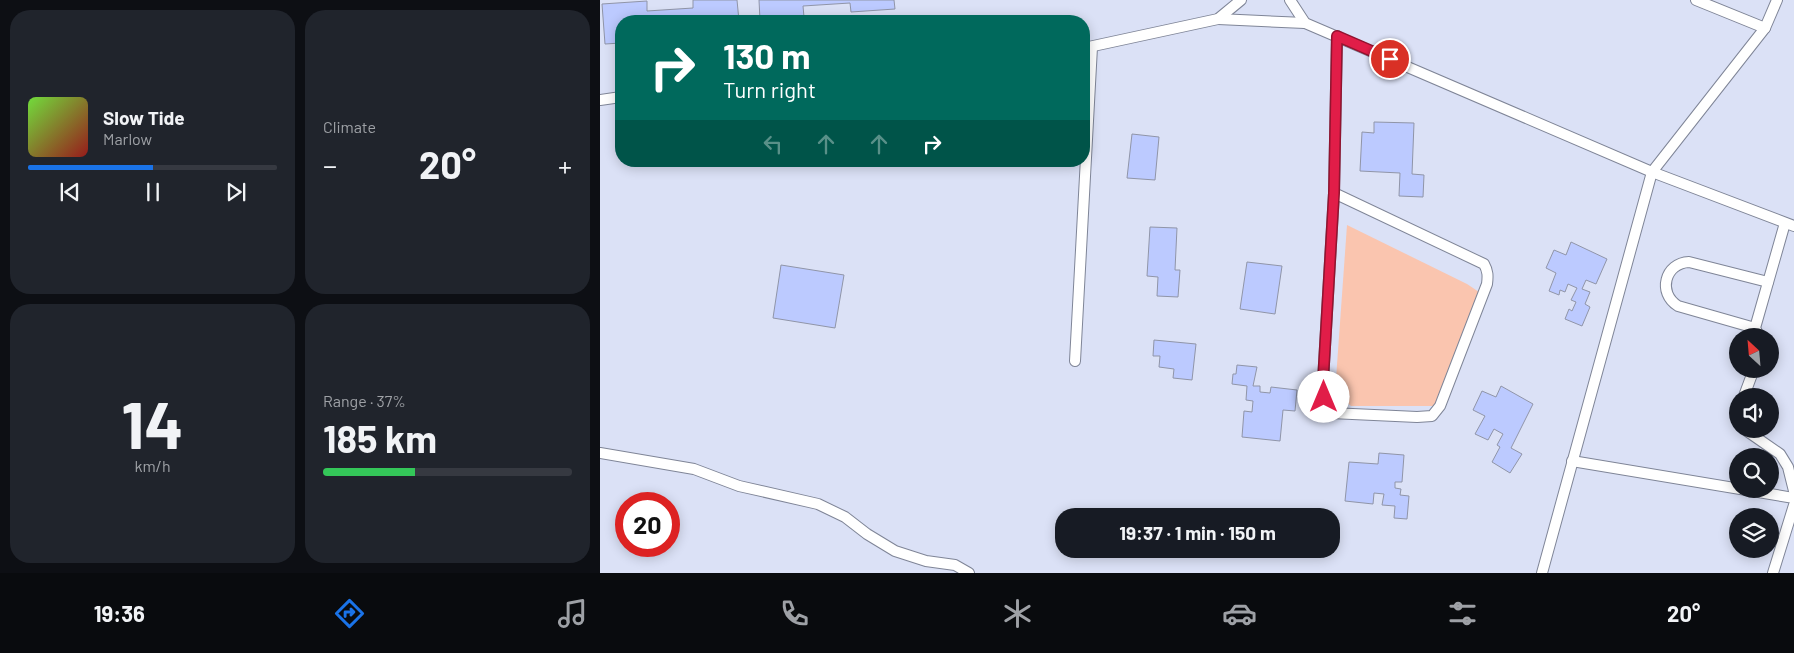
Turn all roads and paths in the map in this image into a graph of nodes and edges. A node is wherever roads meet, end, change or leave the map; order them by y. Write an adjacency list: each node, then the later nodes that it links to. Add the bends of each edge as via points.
1 (1241, 0): 5 (lane)
2 (1290, 0): 6 (lane)
3 (1696, 0): 7 (lane)
4 (1777, 0): 7 (lane)
5 (1218, 19): 6 (lane); 9 (lane)
6 (1304, 23): 8 (lane)
7 (1765, 28): 13 (lane)
8 (1337, 36): 13 (lane); 14 (lane)
9 (1090, 47)
10 (615, 98): 11 (lane)
11 (600, 100)
12 (1083, 167): 19 (lane)
13 (1652, 172): 15 (lane); 22 (lane)
14 (1334, 193): 14 (lane, via 1323,381 1324,397 1331,414 1432,416 1440,406 1487,284 1487,270 1484,264)
15 (1790, 224): 16 (lane)
16 (1768, 282): 17 (lane, via 1689,262 1682,262 1669,272 1666,293 1670,301); 18 (lane)
17 (1745, 328)
18 (1758, 328)
19 (1075, 361)
20 (1757, 438): 23 (lane, via 1780,454 1788,468)
21 (600, 453): 26 (lane, via 694,469 739,486 818,504 895,551 955,566)
22 (1572, 461): 24 (lane); 27 (lane)
23 (1794, 492)
24 (1794, 498)
25 (1794, 505): 28 (lane)
26 (969, 573)
27 (1542, 573)
28 (1773, 573)

